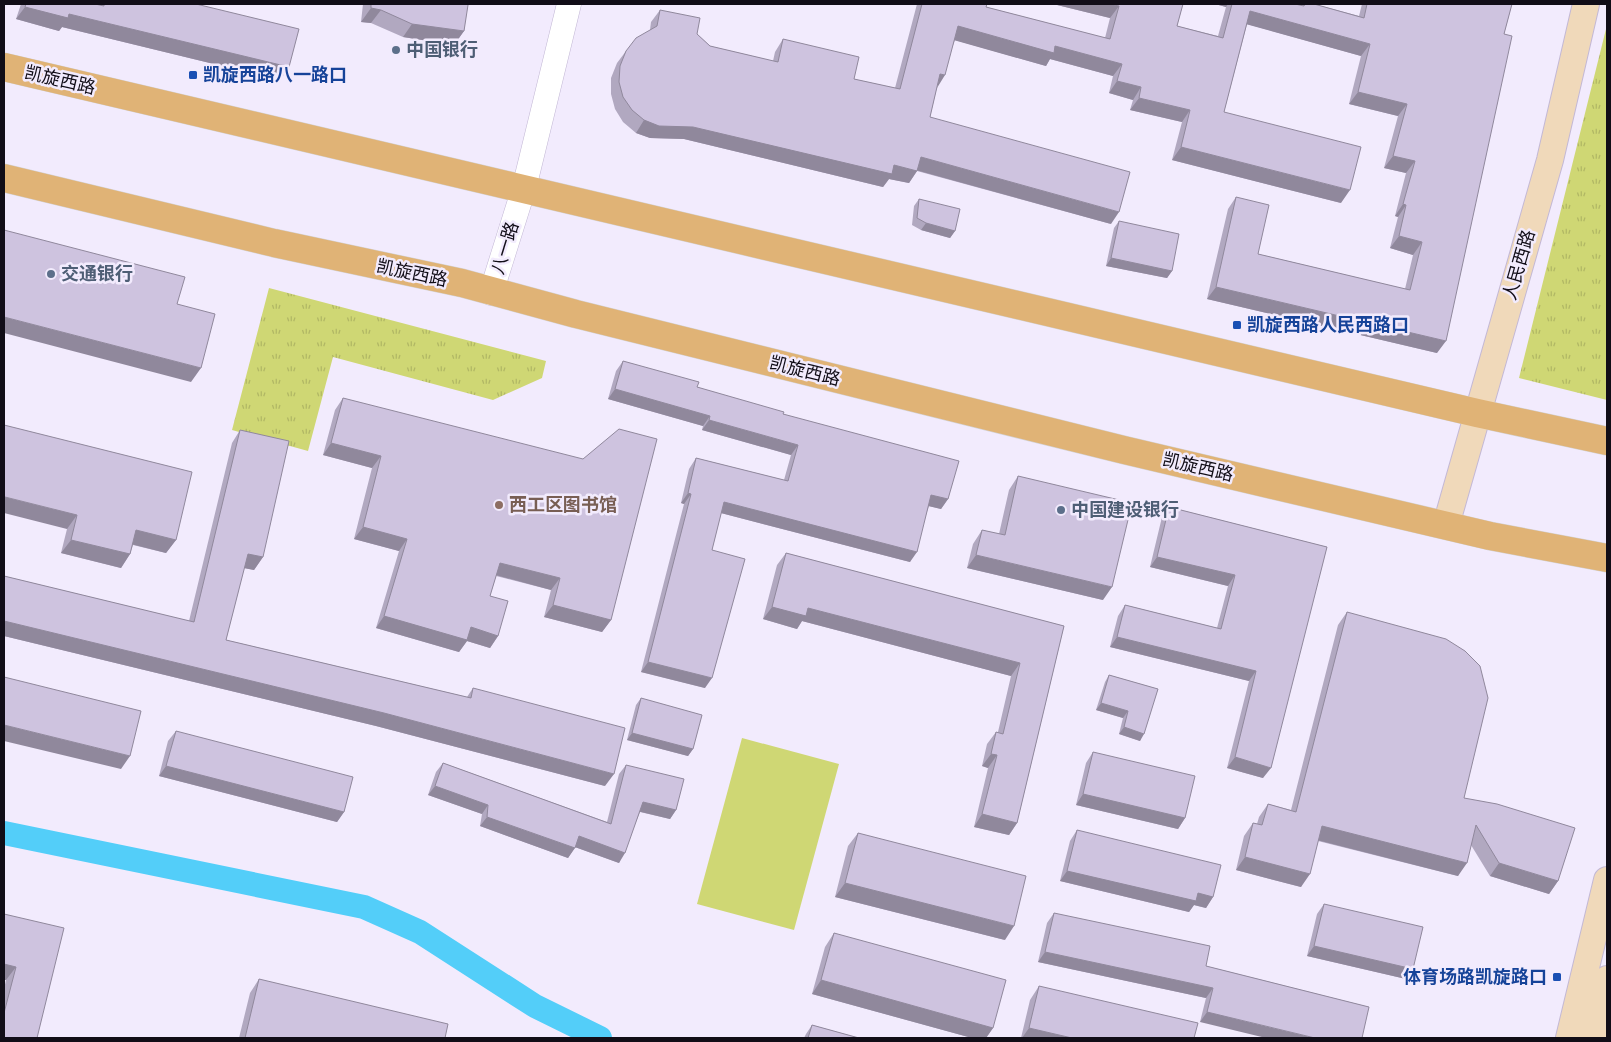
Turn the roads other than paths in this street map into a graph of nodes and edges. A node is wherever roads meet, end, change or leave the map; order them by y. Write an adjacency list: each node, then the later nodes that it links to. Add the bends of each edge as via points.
1 (554, 4): 6 (street, 八一路)
2 (569, 4): 6 (street, 八一路)
3 (1586, 4): 8 (main road, 人民西路, via 1550,160)
4 (4, 67): 6 (main road, 凯旋西路)
5 (4, 178): 7 (main road, 凯旋西路, via 274,243 462,283)
6 (516, 187): 7 (street, 八一路); 8 (main road, 凯旋西路)
7 (491, 293): 10 (main road, 凯旋西路, via 1124,450)
8 (1477, 413): 9 (main road, 凯旋西路); 10 (main road, 人民西路)
9 (1607, 441)
10 (1446, 525): 11 (main road, 凯旋西路)
11 (1607, 558)
12 (1607, 880): 14 (main road)
13 (1607, 979): 15 (main road)
14 (1569, 1038)
15 (1592, 1038)

